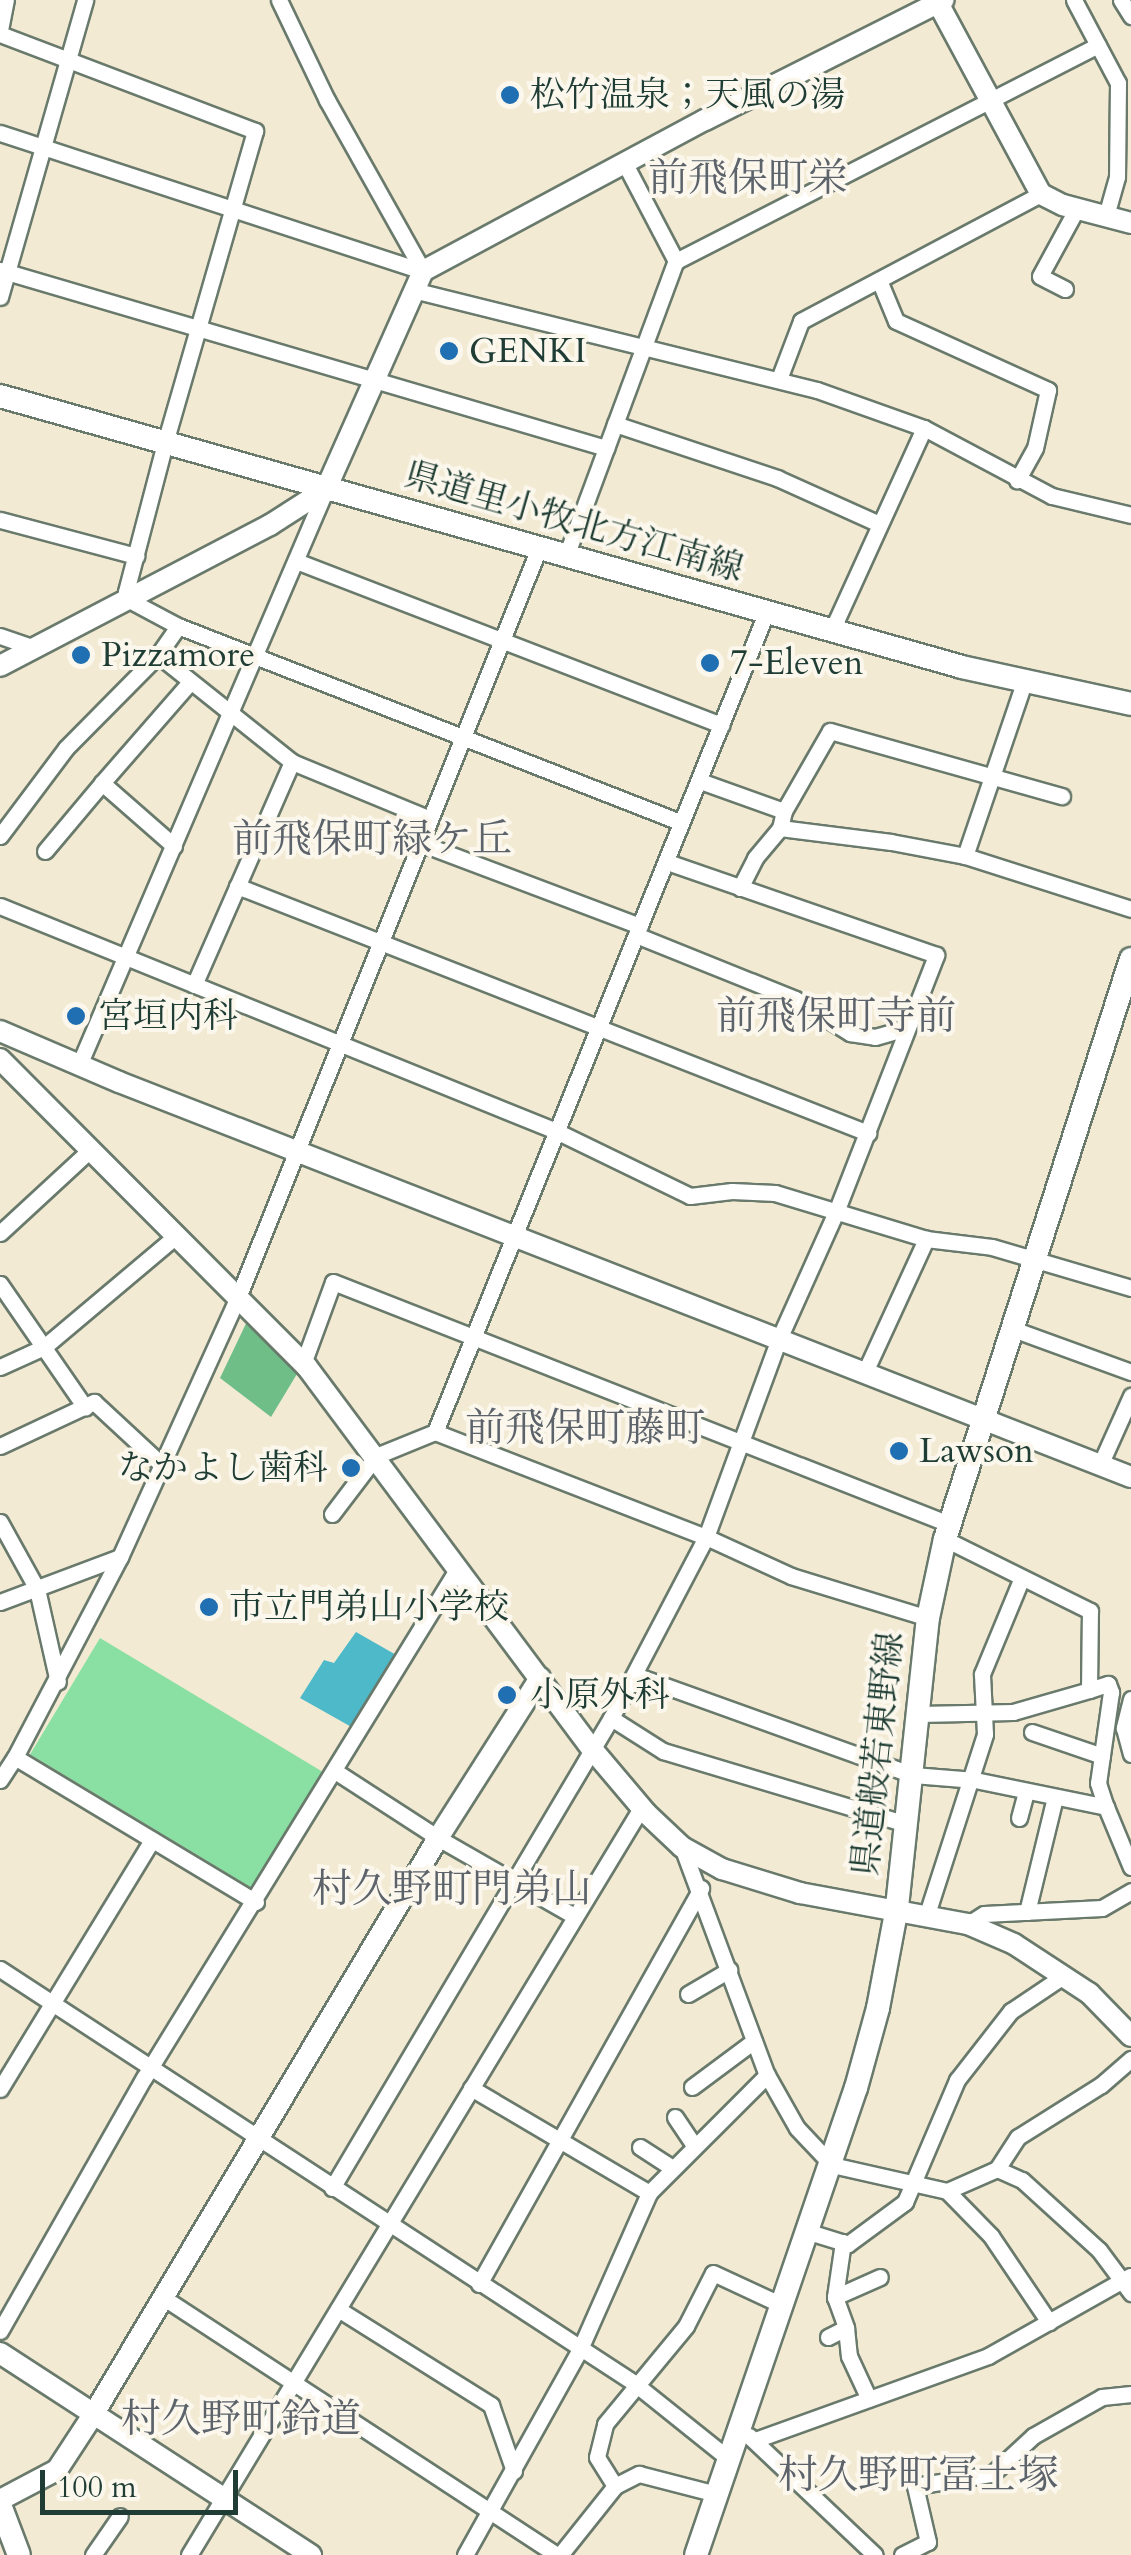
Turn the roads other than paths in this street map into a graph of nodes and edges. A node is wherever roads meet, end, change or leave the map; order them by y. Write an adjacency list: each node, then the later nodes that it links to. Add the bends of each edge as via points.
1 (6, 0): 8 (street)
2 (85, 0): 10 (street)
3 (279, 0): 21 (street, via 327,100)
4 (1074, 0): 9 (street)
5 (1122, 0): 7 (street)
6 (941, 1): 11 (street); 14 (street)
7 (1131, 16)
8 (0, 32): 10 (street)
9 (1098, 45): 11 (street); 18 (street, via 1118,84 1117,177)
10 (69, 58): 13 (street); 17 (street, via 256,131)
11 (990, 100): 15 (street); 20 (street)
12 (0, 132): 13 (street)
13 (44, 146): 17 (street); 22 (street)
14 (625, 164): 20 (street); 21 (street)
15 (1041, 194): 16 (street); 23 (street)
16 (1077, 208): 18 (street); 25 (street, via 1040,276)
17 (235, 209): 21 (street); 27 (street)
18 (1106, 216): 19 (street)
19 (1131, 223)
20 (676, 261): 28 (street)
21 (424, 270): 24 (street)
22 (4, 272): 26 (street); 27 (street)
23 (879, 280): 30 (street, via 801,321); 36 (street, via 896,321 1048,390 1035,448)
24 (413, 290): 28 (street); 29 (street)
25 (1066, 290)
26 (0, 297)
27 (200, 328): 29 (street); 34 (street)
28 (644, 346): 30 (street); 32 (street)
29 (374, 377): 35 (street); 37 (street)
30 (779, 378): 33 (street)
31 (0, 396): 34 (main road, 県道里小牧北方江南線)
32 (615, 424): 35 (street); 40 (street, via 777,478)
33 (924, 428): 36 (street); 40 (street)
34 (165, 443): 37 (main road, 県道里小牧北方江南線); 42 (street)
35 (606, 448): 43 (street)
36 (1017, 480): 38 (street, via 1052,496)
37 (326, 488): 41 (main road, 県道里小牧北方江南線); 44 (street); 45 (street)
38 (1131, 515)
39 (0, 520): 42 (street)
40 (877, 523): 48 (street)
41 (539, 548): 43 (main road, 県道里小牧北方江南線); 50 (street)
42 (136, 556): 45 (street)
43 (566, 556): 46 (main road, 県道里小牧北方江南線)
44 (296, 561): 50 (street); 52 (street)
45 (128, 600): 47 (street); 51 (street)
46 (766, 613): 48 (main road, 県道里小牧北方江南線); 59 (street)
47 (178, 626): 52 (street); 53 (street)
48 (832, 630): 56 (main road, 県道里小牧北方江南線)
49 (0, 636): 51 (street)
50 (501, 640): 59 (street); 60 (street)
51 (36, 648): 54 (street)
52 (257, 654): 58 (street); 60 (street)
53 (158, 655): 55 (street); 70 (street, via 66,748)
54 (0, 666)
55 (190, 682): 58 (street); 64 (street)
56 (1024, 683): 57 (main road, 県道里小牧北方江南線); 62 (street)
57 (1131, 704)
58 (230, 716): 61 (street); 72 (street)
59 (722, 725): 63 (street)
60 (462, 738): 67 (street); 68 (street)
61 (292, 762): 67 (street); 76 (street)
62 (994, 774): 65 (street); 66 (street, via 830,731); 74 (street)
63 (700, 781): 66 (street); 68 (street)
64 (102, 783): 72 (street); 73 (street)
65 (1062, 796)
66 (784, 812): 69 (street)
67 (430, 818): 71 (street)
68 (680, 822): 75 (street)
69 (780, 828): 74 (street); 77 (street)
70 (0, 836)
71 (420, 843): 80 (street); 81 (street)
72 (174, 846): 82 (street)
73 (46, 851)
74 (965, 856): 79 (street)
75 (667, 862): 77 (street); 80 (street)
76 (237, 886): 81 (street); 84 (street)
77 (740, 888): 85 (street, via 936,955)
78 (0, 906): 82 (street)
79 (1131, 910)
80 (638, 930): 85 (street, via 795,999 850,1033 875,1037); 86 (street)
81 (378, 942): 86 (street); 88 (street)
82 (126, 956): 84 (street); 90 (street)
83 (1131, 960): 100 (main road, 県道般若東野線)
84 (194, 984): 88 (street)
85 (906, 1028): 92 (street)
86 (596, 1029): 91 (street); 92 (street)
87 (0, 1031): 90 (street)
88 (340, 1044): 91 (street); 94 (street)
89 (0, 1059): 93 (street)
90 (79, 1064): 94 (street)
91 (556, 1131): 95 (street, via 690,1196 776,1193); 98 (street)
92 (868, 1133): 95 (street)
93 (90, 1150): 96 (street); 97 (street)
94 (296, 1152): 98 (street); 103 (street)
95 (836, 1212): 99 (street); 106 (street)
96 (0, 1232)
97 (176, 1236): 103 (street); 107 (street)
98 (513, 1236): 105 (street); 106 (street)
99 (926, 1238): 100 (street, via 992,1247); 111 (street)
100 (1035, 1262): 101 (street); 104 (main road, 県道般若東野線)
101 (1129, 1282)
102 (0, 1284): 107 (street)
103 (239, 1295): 108 (street); 119 (street)
104 (1010, 1328): 110 (street); 114 (main road, 県道般若東野線)
105 (471, 1335): 108 (street, via 333,1282); 115 (street); 116 (street)
106 (778, 1341): 111 (street); 116 (street)
107 (44, 1347): 109 (street); 113 (street)
108 (304, 1364): 118 (street)
109 (0, 1367)
110 (1131, 1372)
111 (864, 1374): 114 (street)
112 (1131, 1396): 120 (street)
113 (85, 1407): 117 (street); 119 (street, via 94,1402)
114 (980, 1419): 120 (street); 124 (main road, 県道般若東野線)
115 (435, 1432): 118 (street); 125 (street)
116 (740, 1443): 124 (street); 125 (street)
117 (0, 1446)
118 (376, 1456): 122 (street); 127 (street)
119 (162, 1465): 126 (street)
120 (1100, 1465): 121 (street)
121 (1131, 1477)
122 (332, 1514)
123 (0, 1522): 129 (street)
124 (947, 1532): 128 (street); 131 (main road, 県道般若東野線)
125 (706, 1538): 131 (street, via 791,1576); 132 (street)
126 (120, 1557): 129 (street); 134 (street)
127 (458, 1568): 133 (street); 145 (street)
128 (1022, 1580): 135 (street, via 1090,1611); 137 (street, via 982,1674)
129 (36, 1589): 130 (street); 134 (street)
130 (0, 1602)
131 (928, 1618): 138 (main road, 県道般若東野線)
132 (636, 1675): 139 (street); 146 (street)
133 (540, 1678): 141 (street); 155 (street)
134 (58, 1682): 144 (street)
135 (1089, 1690): 137 (street, via 1013,1712); 143 (street, via 1108,1684 1111,1692)
136 (1131, 1699): 142 (street, via 1124,1728)
137 (985, 1712): 138 (street); 148 (street)
138 (919, 1714): 146 (main road, 県道般若東野線)
139 (610, 1718): 141 (street); 154 (street, via 663,1751)
140 (1032, 1732): 143 (street)
141 (592, 1750): 152 (street); 159 (street)
142 (1131, 1754)
143 (1102, 1756): 151 (street, via 1098,1783)
144 (15, 1757): 147 (street); 156 (street)
145 (335, 1771): 155 (street); 162 (street)
146 (914, 1774): 148 (street); 154 (main road, 県道般若東野線)
147 (0, 1780)
148 (972, 1780): 149 (street); 165 (street)
149 (1026, 1791): 150 (street); 153 (street)
150 (1055, 1797): 151 (street); 164 (street)
151 (1106, 1807): 158 (street)
152 (641, 1808): 157 (street); 166 (street)
153 (1019, 1818)
154 (907, 1824): 163 (main road, 県道般若東野線)
155 (438, 1838): 159 (street); 182 (street)
156 (152, 1840): 162 (street); 172 (street)
157 (682, 1846): 160 (street); 163 (street, via 722,1869 800,1892)
158 (1131, 1867)
159 (514, 1882): 166 (street); 190 (street)
160 (701, 1888): 169 (street); 183 (street)
161 (1131, 1891): 164 (street, via 1102,1908)
162 (256, 1902): 176 (street)
163 (897, 1908): 165 (street); 186 (main road, 県道般若東野線, via 878,2008)
164 (1027, 1912): 167 (street, via 984,1914)
165 (927, 1914): 167 (street)
166 (574, 1916): 179 (street)
167 (968, 1924): 170 (street)
168 (0, 1970): 172 (street)
169 (729, 1970): 171 (street); 174 (street)
170 (1063, 1976): 173 (street); 189 (street, via 1011,2011 957,2080)
171 (688, 1994)
172 (51, 2005): 176 (street); 180 (street)
173 (1131, 2036)
174 (754, 2040): 177 (street); 178 (street)
175 (1131, 2059): 188 (street, via 1101,2086 1018,2136)
176 (150, 2069): 182 (street); 205 (street)
177 (767, 2075): 184 (street); 186 (street, via 796,2128)
178 (692, 2087)
179 (470, 2088): 183 (street); 193 (street)
180 (0, 2089)
181 (675, 2117): 184 (street)
182 (259, 2139): 190 (street); 200 (street)
183 (561, 2140): 192 (street); 198 (street)
184 (694, 2145): 187 (street)
185 (640, 2147): 187 (street)
186 (832, 2165): 189 (street); 194 (main road, 県道般若東野線)
187 (671, 2168): 192 (street)
188 (997, 2168): 191 (street); 197 (street, via 1022,2180)
189 (912, 2184): 191 (street); 195 (street, via 905,2202)
190 (332, 2188): 193 (street)
191 (947, 2191): 203 (street, via 991,2236)
192 (650, 2193): 207 (street)
193 (388, 2225): 198 (street); 202 (street)
194 (809, 2232): 195 (street); 201 (main road, 県道般若東野線)
195 (842, 2242): 199 (street)
196 (880, 2278): 199 (street)
197 (1128, 2283): 203 (street)
198 (479, 2284): 207 (street)
199 (835, 2297): 204 (street)
200 (164, 2298): 209 (street); 213 (street)
201 (784, 2306): 210 (street, via 714,2273 686,2326); 214 (main road, 県道般若東野線)
202 (338, 2309): 209 (street); 216 (street, via 492,2406)
203 (1049, 2322): 212 (street, via 988,2356)
204 (846, 2328): 206 (street); 212 (street, via 849,2356)
205 (0, 2331)
206 (828, 2337)
207 (580, 2350): 210 (street); 216 (street)
208 (0, 2352): 213 (street)
209 (293, 2384): 219 (street); 221 (street)
210 (634, 2384): 215 (street); 217 (street, via 604,2424 598,2457)
211 (1131, 2394): 231 (street, via 1102,2397 1033,2436 992,2474 914,2486 928,2542)
212 (868, 2400): 214 (street)
213 (93, 2415): 219 (street); 220 (street, via 57,2470)
214 (748, 2435): 215 (main road, 県道般若東野線); 230 (street)
215 (730, 2460): 218 (main road, 県道般若東野線)
216 (514, 2471): 221 (street)
217 (615, 2486): 218 (street, via 638,2474); 228 (street)
218 (718, 2494): 229 (main road, 県道般若東野線)
219 (225, 2498): 225 (street); 226 (street)
220 (0, 2502): 223 (main road)
221 (492, 2512): 227 (street); 228 (street)
222 (120, 2516): 224 (street)
223 (20, 2555)
224 (93, 2555)
225 (189, 2555)
226 (311, 2555)
227 (465, 2555)
228 (558, 2555)
229 (696, 2555)
230 (875, 2555)
231 (902, 2555)

